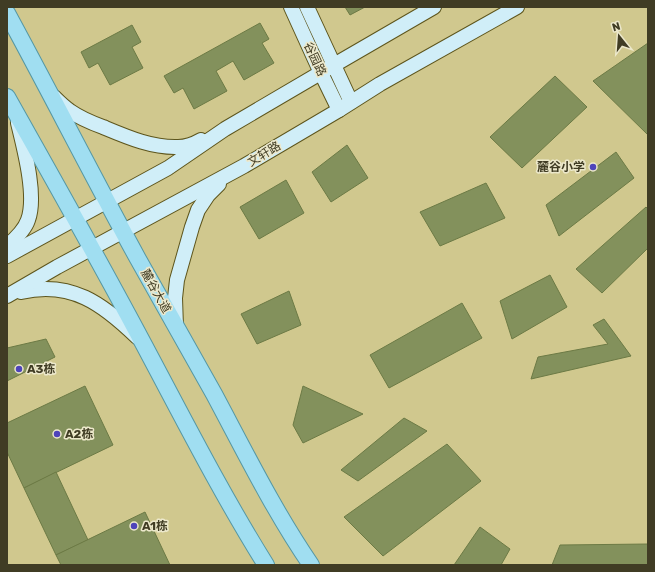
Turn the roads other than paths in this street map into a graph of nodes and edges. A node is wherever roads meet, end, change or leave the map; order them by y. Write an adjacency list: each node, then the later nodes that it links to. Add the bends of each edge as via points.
1 (291, 7): 7 (main road, 谷园路)
2 (307, 7): 6 (main road, 谷园路)
3 (434, 7): 6 (main road)
4 (517, 7): 10 (main road, 文轩路)
5 (7, 13): 8 (main road, 麓谷大道)
6 (334, 65): 7 (main road); 10 (main road, 谷园路)
7 (321, 73): 11 (main road, 谷园路); 13 (main road)
8 (51, 94): 13 (main road, via 60,104 89,121 135,140 163,147 180,147 195,143); 15 (main road, 麓谷大道)
9 (7, 97): 12 (main road)
10 (351, 102): 11 (main road, 文轩路)
11 (339, 110): 14 (main road, 文轩路)
12 (17, 114): 16 (main road); 18 (main road, via 30,186 31,208 28,222)
13 (225, 129): 15 (main road, via 168,168)
14 (244, 166): 17 (main road, 文轩路); 22 (main road, via 208,195 198,210 177,280)
15 (107, 202): 16 (main road); 17 (main road, 麓谷大道)
16 (76, 219): 19 (main road); 20 (main road)
17 (123, 232): 19 (main road, 文轩路); 22 (main road, 麓谷大道)
18 (7, 246)
19 (92, 248): 21 (main road, 文轩路); 23 (main road)
20 (7, 256)
21 (7, 296): 23 (main road, via 38,289 68,291 84,296 111,314)
22 (176, 327): 25 (main road, 麓谷大道, via 254,469)
23 (143, 342): 24 (main road, via 207,464)
24 (266, 565)
25 (311, 565)

